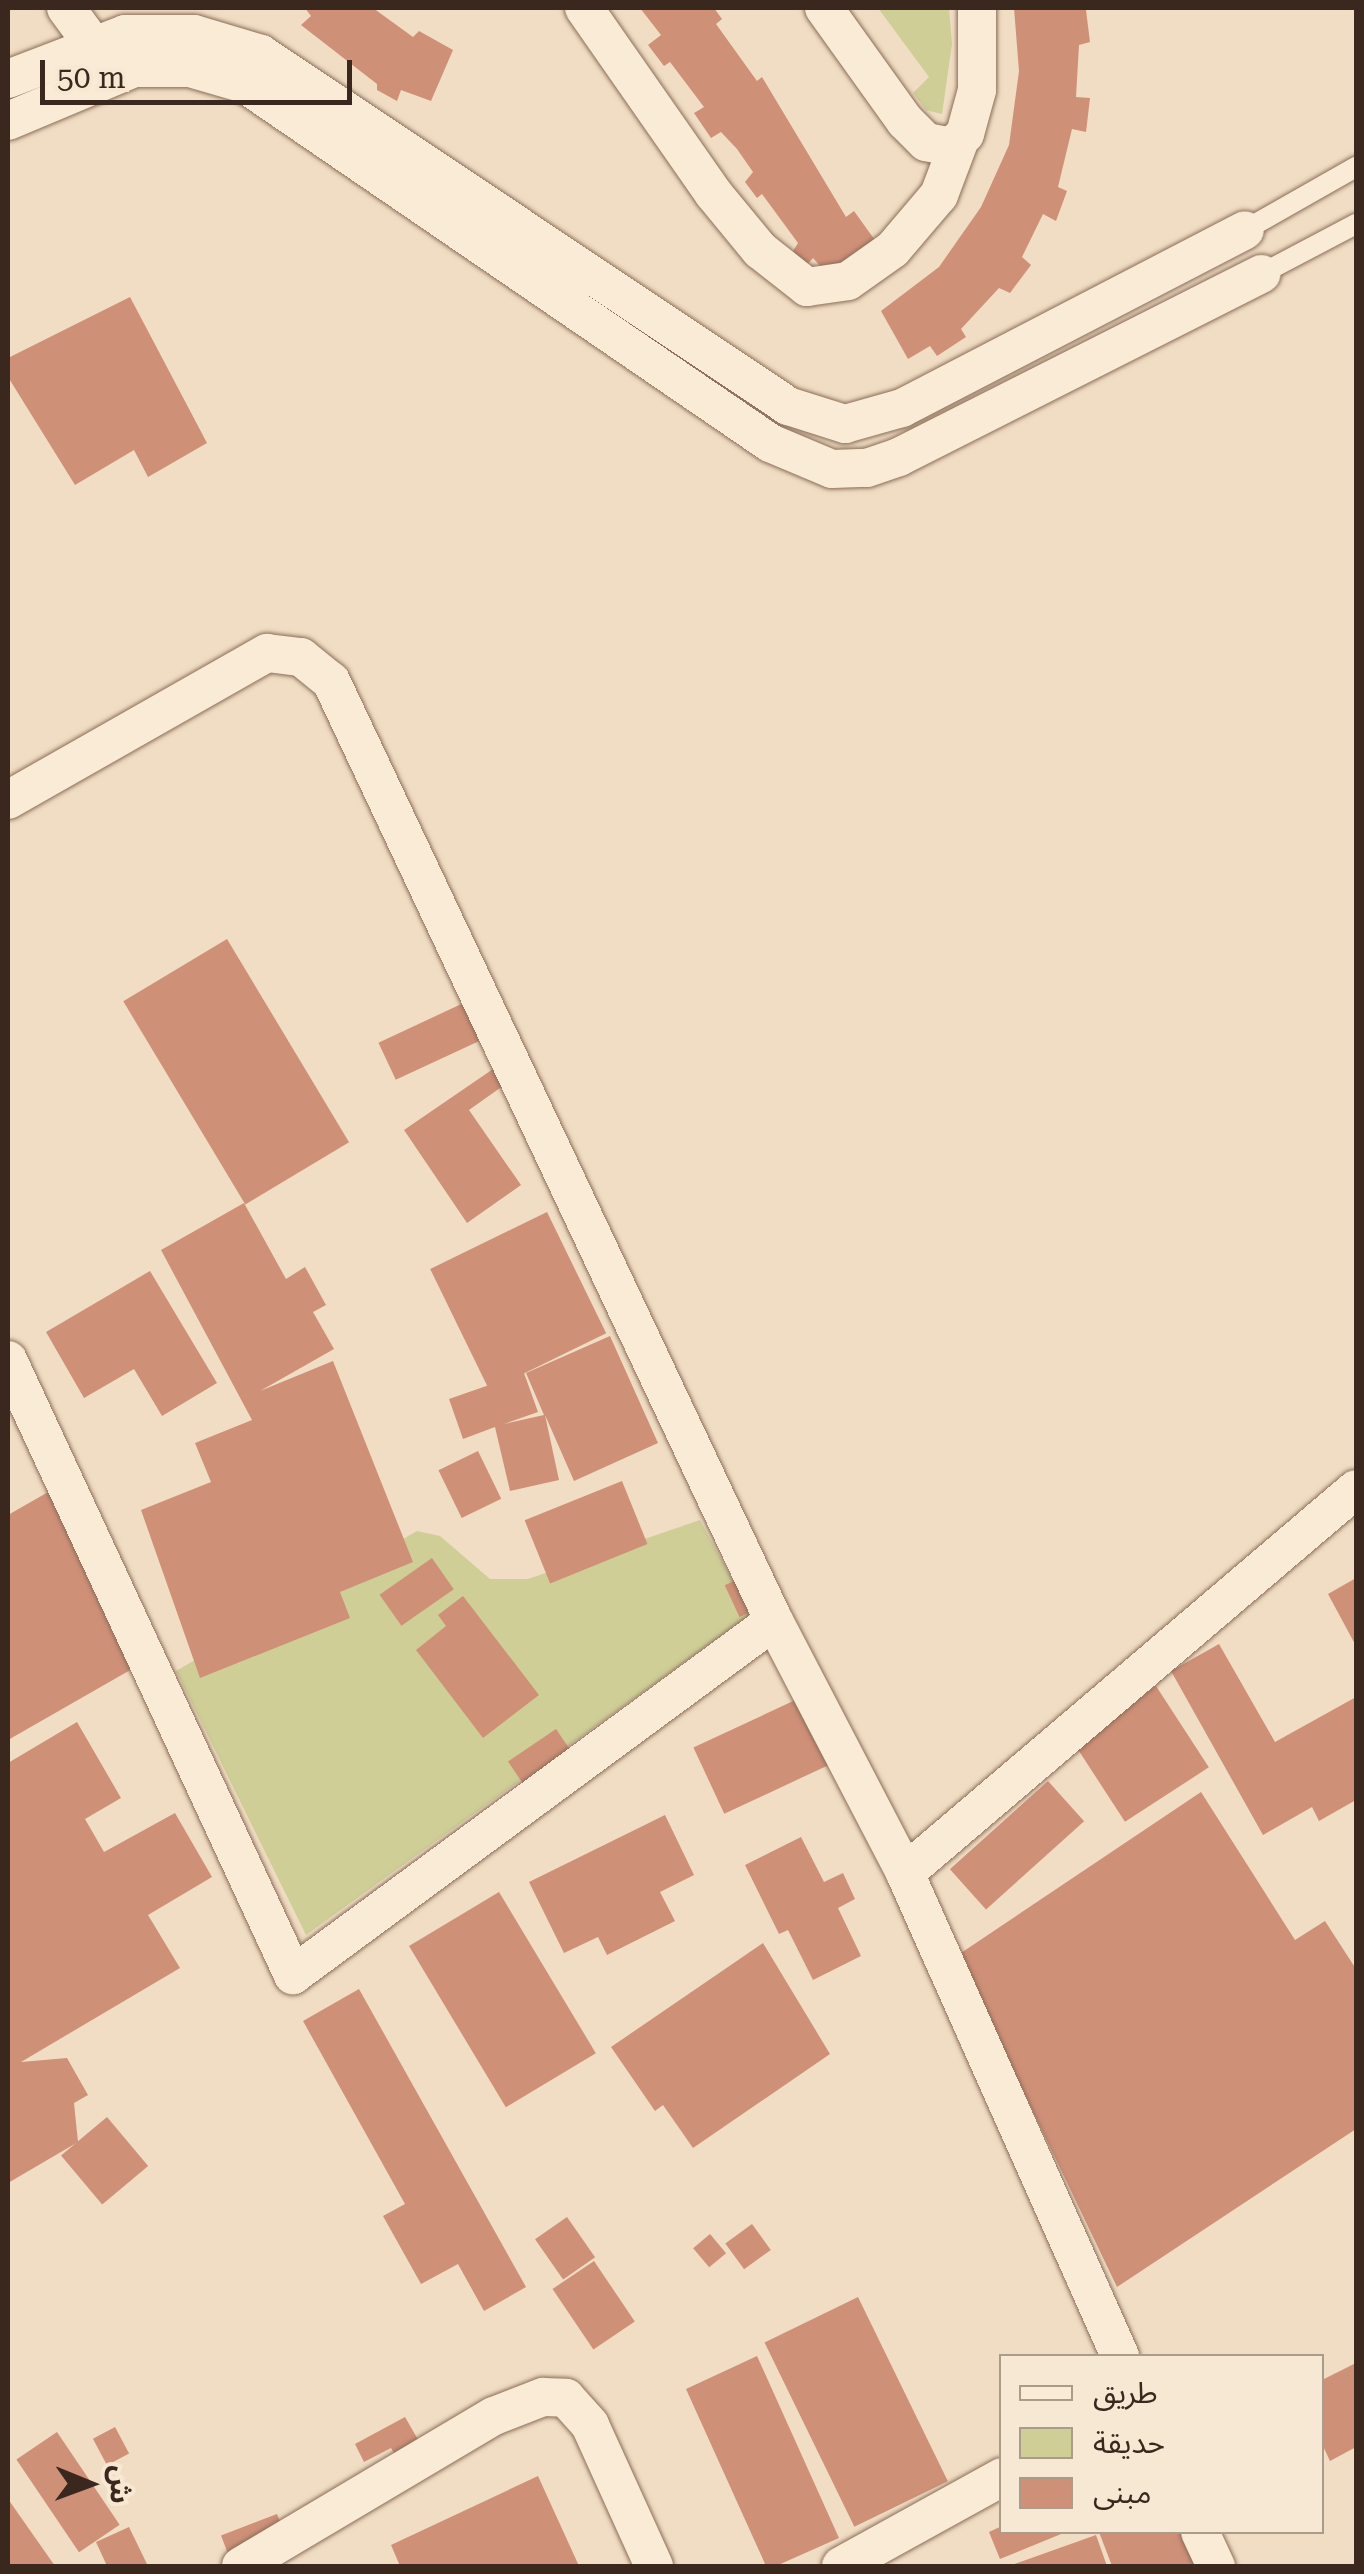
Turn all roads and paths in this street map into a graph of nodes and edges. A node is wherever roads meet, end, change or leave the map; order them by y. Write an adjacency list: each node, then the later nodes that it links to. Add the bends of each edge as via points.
1 (66, 8): 5 (street)
2 (584, 8): 8 (street, via 713,193 760,250 807,287 848,282 892,249 939,195)
3 (824, 8): 8 (street, via 916,133 940,147)
4 (977, 8): 8 (street, via 976,90)
5 (91, 42): 6 (street); 11 (street, via 177,32 261,54 788,406 845,424 902,408)
6 (8, 79)
7 (8, 122): 12 (street, via 134,68 190,68 245,84 770,443 832,470 899,457)
8 (959, 142)
9 (1356, 167): 11 (lane)
10 (1356, 224): 12 (lane)
11 (1245, 230)
12 (1261, 274)
13 (8, 800): 17 (street, via 267,654 302,657 331,681)
14 (8, 1360): 15 (street)
15 (20, 1417): 17 (street, via 293,1975)
16 (1356, 1489): 18 (street)
17 (774, 1620): 18 (street)
18 (905, 1873): 19 (street)
19 (1119, 2354)
20 (999, 2480): 24 (street)
21 (1201, 2534): 25 (street)
22 (241, 2566): 23 (street, via 494,2416 542,2397 566,2398 590,2426)
23 (654, 2566)
24 (841, 2566)
25 (1216, 2566)

